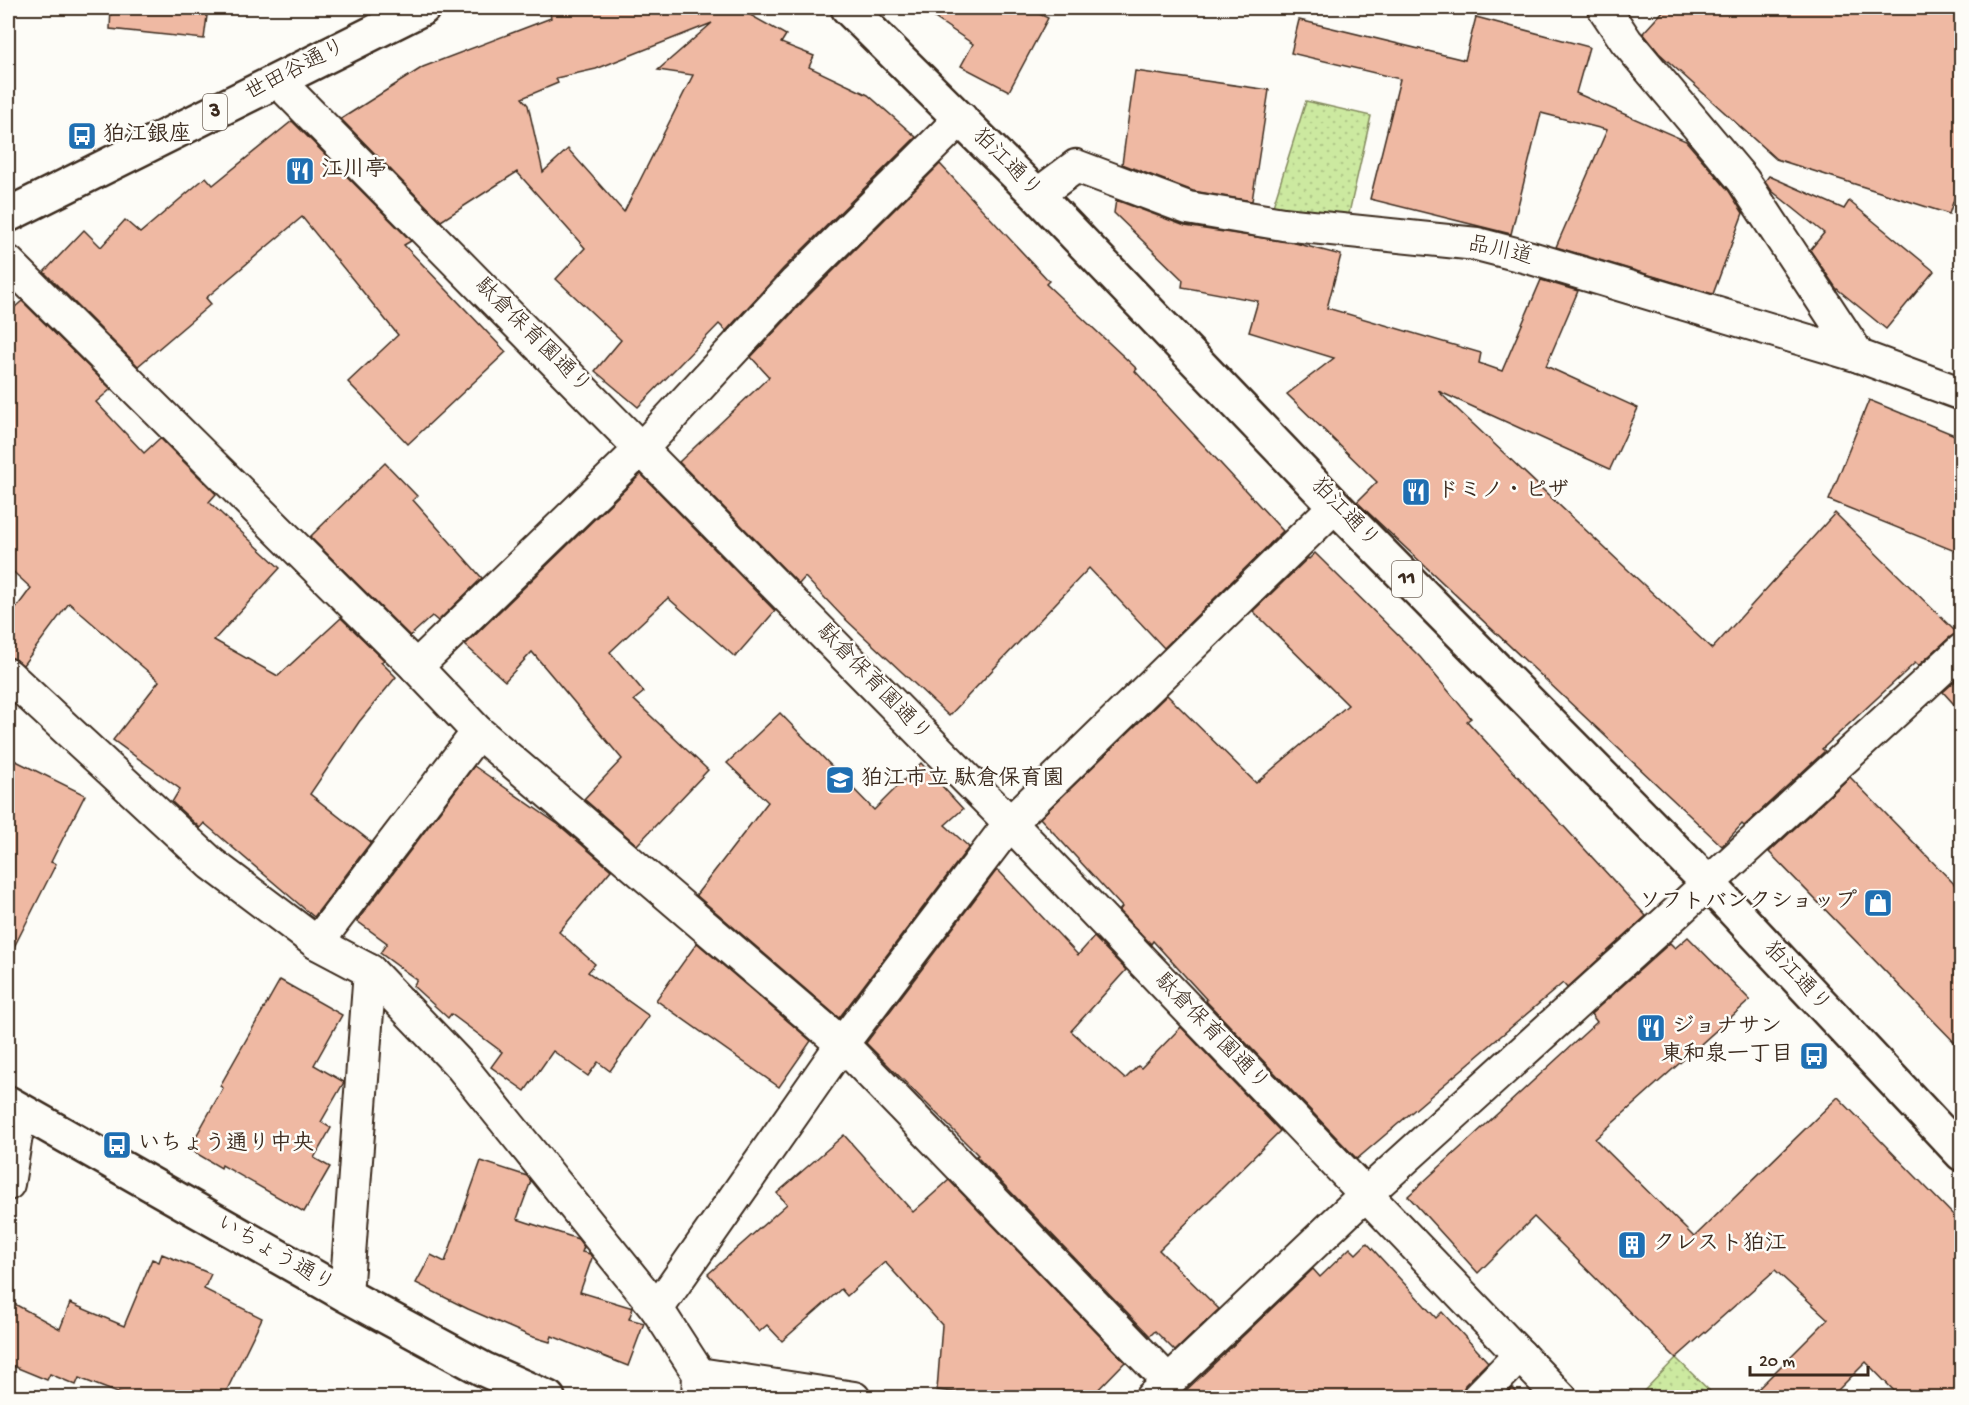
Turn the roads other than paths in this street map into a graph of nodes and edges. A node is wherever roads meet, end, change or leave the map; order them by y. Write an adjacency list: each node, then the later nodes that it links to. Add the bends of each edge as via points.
1 (423, 8): 4 (main road, 世田谷通り / 3)
2 (848, 8): 5 (main road, 狛江通り / 11)
3 (1604, 8): 9 (street, via 1626,41 1743,180)
4 (278, 81): 7 (main road, 世田谷通り / 3); 11 (street, 駄倉保育園通り)
5 (961, 118): 6 (main road, 狛江通り / 11); 11 (street, via 796,282)
6 (1036, 195): 9 (street, 品川道, via 1076,166 1188,208 1283,224 1477,244); 12 (main road, 狛江通り / 11)
7 (8, 215)
8 (8, 262): 14 (street)
9 (1859, 356): 10 (street, 品川道)
10 (1962, 393)
11 (642, 448): 14 (street); 17 (street, 駄倉保育園通り)
12 (1335, 506): 17 (street); 18 (main road, 狛江通り / 11)
13 (1962, 650): 18 (street)
14 (416, 667): 16 (street)
15 (8, 675): 19 (street, via 212,864)
16 (478, 732): 19 (street); 21 (street)
17 (1010, 823): 21 (street); 25 (street, 駄倉保育園通り)
18 (1708, 883): 23 (main road, 狛江通り / 11); 25 (street)
19 (317, 943): 20 (street)
20 (370, 971): 26 (street); 27 (street, via 461,1065)
21 (842, 1044): 27 (street); 30 (street)
22 (14, 1107): 24 (street); 26 (main road, いちょう通り)
23 (1962, 1154)
24 (8, 1184)
25 (1366, 1194): 28 (street, 駄倉保育園通り); 30 (street)
26 (346, 1295): 31 (main road, いちょう通り, via 483,1369)
27 (657, 1310): 29 (street)
28 (1520, 1355): 33 (street); 34 (street, 駄倉保育園通り)
29 (698, 1386): 32 (street)
30 (1159, 1389)
31 (548, 1398)
32 (854, 1398)
33 (1478, 1398)
34 (1561, 1398)

